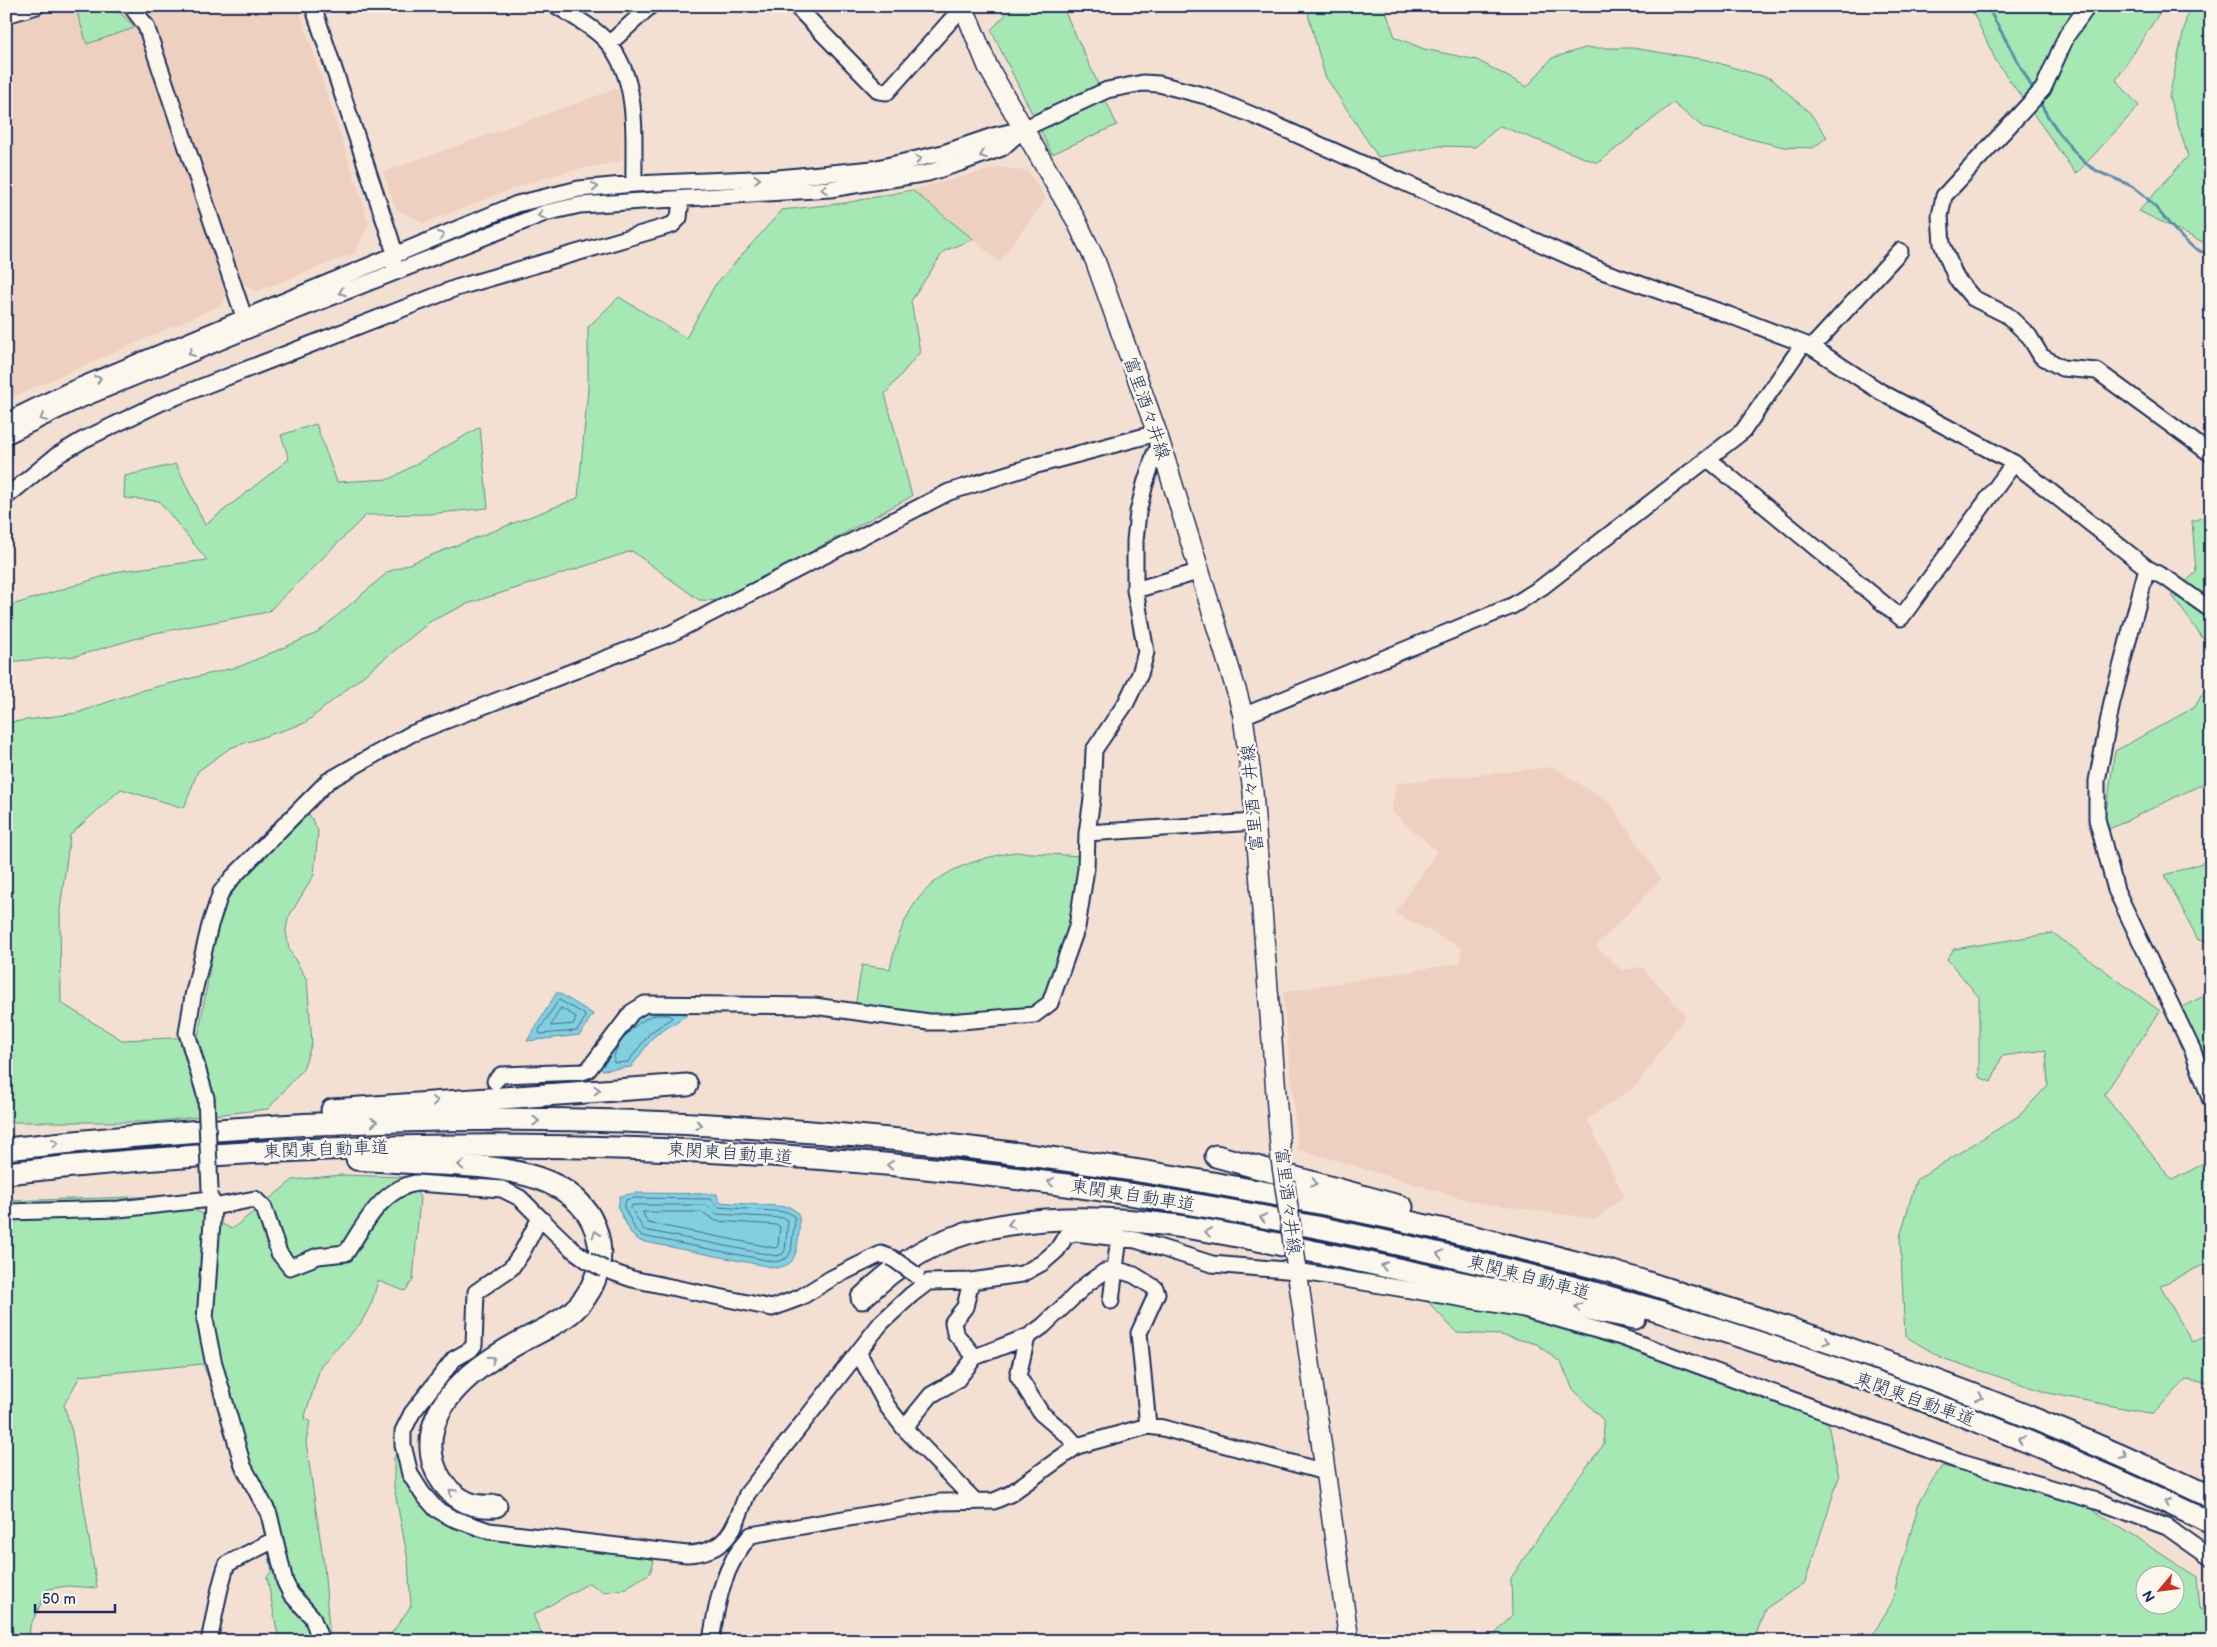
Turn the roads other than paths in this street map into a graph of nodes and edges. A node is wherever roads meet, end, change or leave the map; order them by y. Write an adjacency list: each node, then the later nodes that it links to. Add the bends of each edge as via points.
1 (37, 6): 9 (street)
2 (131, 6): 18 (street, via 146,26)
3 (313, 6): 15 (street)
4 (557, 6): 10 (street, via 587,24)
5 (650, 6): 10 (street)
6 (796, 6): 8 (street, via 884,92 952,19)
7 (2088, 6): 23 (street, via 2067,35 2043,89 1944,196 1940,216 1942,244 1956,278 1973,298 2007,315 2029,336 2041,356 2062,368 2097,371)
8 (964, 11): 11 (main road, 富里酒々井線, via 988,67)
9 (6, 15)
10 (609, 44): 12 (street, via 624,67 630,91)
11 (1023, 129): 12 (street, one-way to 11, via 778,178 873,169 943,153); 13 (street, one-way to 13, via 1002,148 928,173 830,189); 19 (street, via 1107,90 1143,83 1206,96 1602,272); 22 (main road, 富里酒々井線, via 1076,220 1095,260)
12 (634, 184): 15 (street, one-way to 12, via 516,204 579,189)
13 (681, 199): 16 (street, one-way to 16, via 580,205 545,213); 26 (street, via 679,218 672,225 456,288 134,414 56,456)
14 (1900, 251): 19 (street)
15 (395, 254): 16 (street, via 410,258); 17 (street); 18 (street)
16 (432, 256): 17 (street)
17 (388, 275): 21 (street, one-way to 21, via 75,402)
18 (244, 317): 20 (street, one-way to 18, via 66,392)
19 (1807, 345): 24 (street, via 1743,431); 25 (street, via 1881,392)
20 (6, 421)
21 (6, 436)
22 (1159, 440): 28 (main road, 富里酒々井線); 29 (street, via 1138,512); 42 (street, bridge, via 1033,466 949,492 672,633 411,734 328,781 221,892 210,925 187,1033 206,1098)
23 (2211, 454)
24 (1708, 459): 25 (street, via 1901,618); 31 (street, via 1542,587 1512,606)
25 (2014, 464): 27 (street)
26 (6, 497)
27 (2147, 568): 30 (street); 36 (street, via 2112,702 2097,781 2097,819 2116,890 2193,1050)
28 (1198, 572): 29 (street); 31 (main road, 富里酒々井線)
29 (1135, 590): 33 (street, via 1146,652 1126,703 1094,750)
30 (2211, 610)
31 (1243, 716): 32 (main road, 富里酒々井線)
32 (1255, 822): 33 (street); 47 (main road, 富里酒々井線, bridge, via 1282,1160)
33 (1087, 832): 34 (street, via 1086,869 1077,928 1050,1003 1034,1015 929,1022 814,1006 646,1004 632,1012 588,1070 501,1075)
34 (495, 1081)
35 (687, 1085): 37 (highway, one-way to 35, via 324,1110)
36 (2211, 1101)
37 (161, 1134): 38 (highway, 東関東自動車道, one-way to 37); 46 (highway, 東関東自動車道, one-way to 46, via 385,1121 564,1121 741,1126 918,1141 1067,1159 1309,1201)
38 (6, 1149)
39 (240, 1153): 41 (highway, 東関東自動車道); 54 (highway, 東関東自動車道, one-way to 39, via 1518,1272 1405,1246 1189,1204 1056,1183 928,1168 642,1147 467,1145); 63 (highway, one-way to 39, via 475,1507 448,1489 440,1479 431,1451 434,1424 448,1400 478,1369 566,1316 583,1300 595,1280 600,1252 588,1216 561,1188 495,1167)
40 (1216, 1156): 46 (highway, one-way to 46, via 1436,1216)
41 (6, 1174)
42 (211, 1199): 43 (street, via 119,1209); 44 (street, via 255,1199 264,1208 279,1253 290,1268 318,1256 346,1253 379,1204 406,1185 502,1189 520,1198); 67 (street, via 205,1320 212,1360 236,1445 250,1481 269,1514)
43 (6, 1212)
44 (540, 1218): 49 (street, bridge, via 587,1260 632,1279 772,1308 801,1297 881,1254); 64 (street, via 511,1268 476,1292 474,1345 454,1359 412,1413 402,1445 410,1474 436,1509 489,1531 687,1554 710,1549 729,1536)
45 (1119, 1237): 47 (street, via 1212,1264); 48 (street); 50 (street, via 1074,1233 1066,1236 1042,1263 1022,1274)
46 (1523, 1249): 61 (highway, 東関東自動車道, one-way to 61, via 1601,1268 1886,1362 2079,1436)
47 (1297, 1267): 60 (main road, 富里酒々井線); 68 (street, via 1524,1309 1621,1336 1960,1461 2103,1503 2167,1527)
48 (1115, 1269): 52 (street); 53 (street, via 1088,1283); 57 (street, via 1134,1275 1155,1288 1157,1293 1139,1332)
49 (922, 1278): 50 (street); 55 (street)
50 (971, 1281): 56 (street, via 965,1307 953,1322 955,1332)
51 (862, 1298): 54 (highway, one-way to 51, via 1223,1234 1131,1221 1024,1222 951,1238 896,1268)
52 (1111, 1301)
53 (1027, 1337): 56 (street); 59 (street, via 1018,1376 1042,1413)
54 (1746, 1339): 65 (highway, 東関東自動車道, one-way to 54, via 1985,1425)
55 (858, 1352): 58 (street, via 887,1406); 64 (street, via 747,1494)
56 (975, 1357): 58 (street, via 957,1380 931,1395)
57 (1148, 1426): 59 (street); 60 (street)
58 (904, 1428): 62 (street)
59 (1077, 1446): 62 (street, via 1010,1494 994,1501)
60 (1326, 1472): 72 (main road, 富里酒々井線)
61 (2211, 1497)
62 (975, 1501): 66 (street, via 941,1502)
63 (496, 1506)
64 (739, 1519): 66 (street)
65 (2211, 1523)
66 (751, 1535): 71 (street, via 741,1546 725,1576 718,1595)
67 (274, 1540): 69 (street, via 227,1564); 70 (street, via 285,1582 291,1594 312,1617)
68 (2211, 1558)
69 (209, 1641)
70 (321, 1641)
71 (711, 1641)
72 (1349, 1641)

